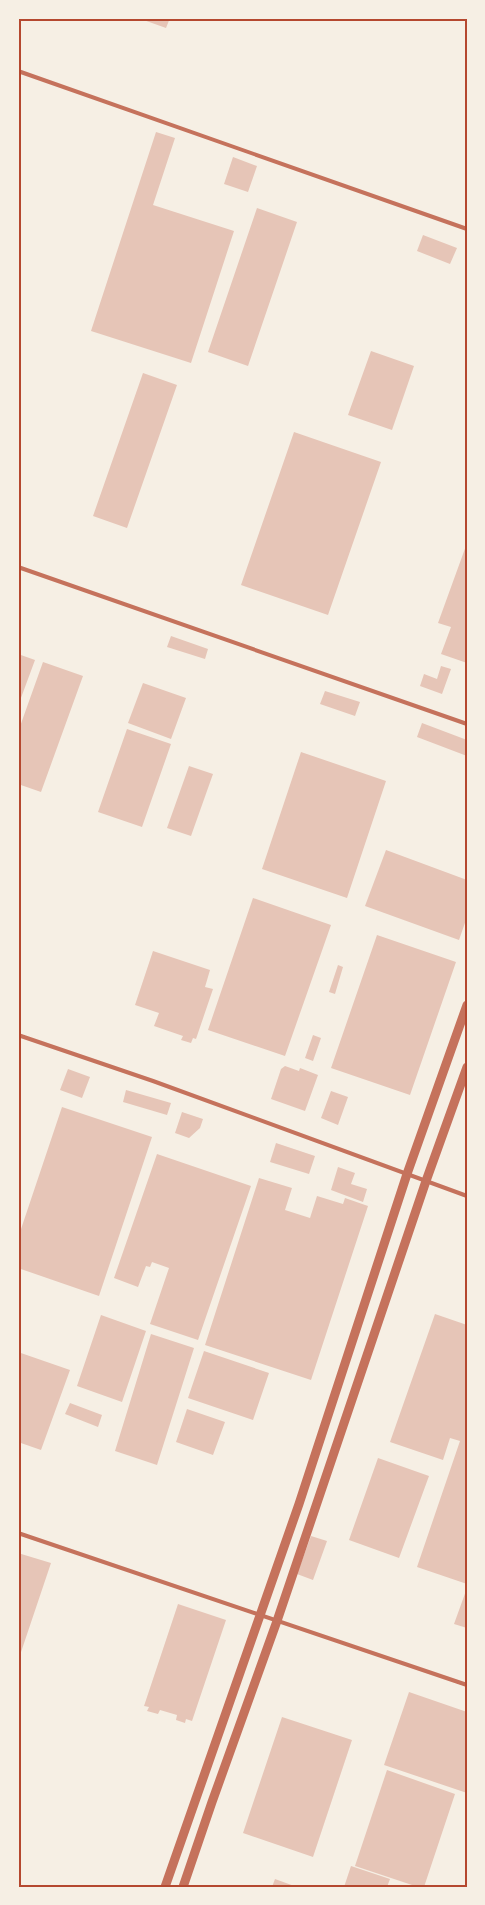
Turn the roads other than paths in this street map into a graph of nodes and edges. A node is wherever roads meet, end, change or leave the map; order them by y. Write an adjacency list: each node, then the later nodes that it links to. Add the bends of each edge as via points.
1 (18, 71): 2 (lane)
2 (467, 229)
3 (18, 567): 4 (lane)
4 (467, 724)
5 (467, 1005): 8 (street)
6 (18, 1035): 8 (lane)
7 (467, 1067): 9 (street)
8 (407, 1174): 9 (lane); 12 (street)
9 (426, 1181): 10 (lane); 13 (street)
10 (467, 1196)
11 (18, 1533): 12 (lane)
12 (259, 1615): 13 (lane); 15 (street)
13 (277, 1621): 14 (lane); 16 (street)
14 (467, 1685)
15 (165, 1887)
16 (183, 1887)

